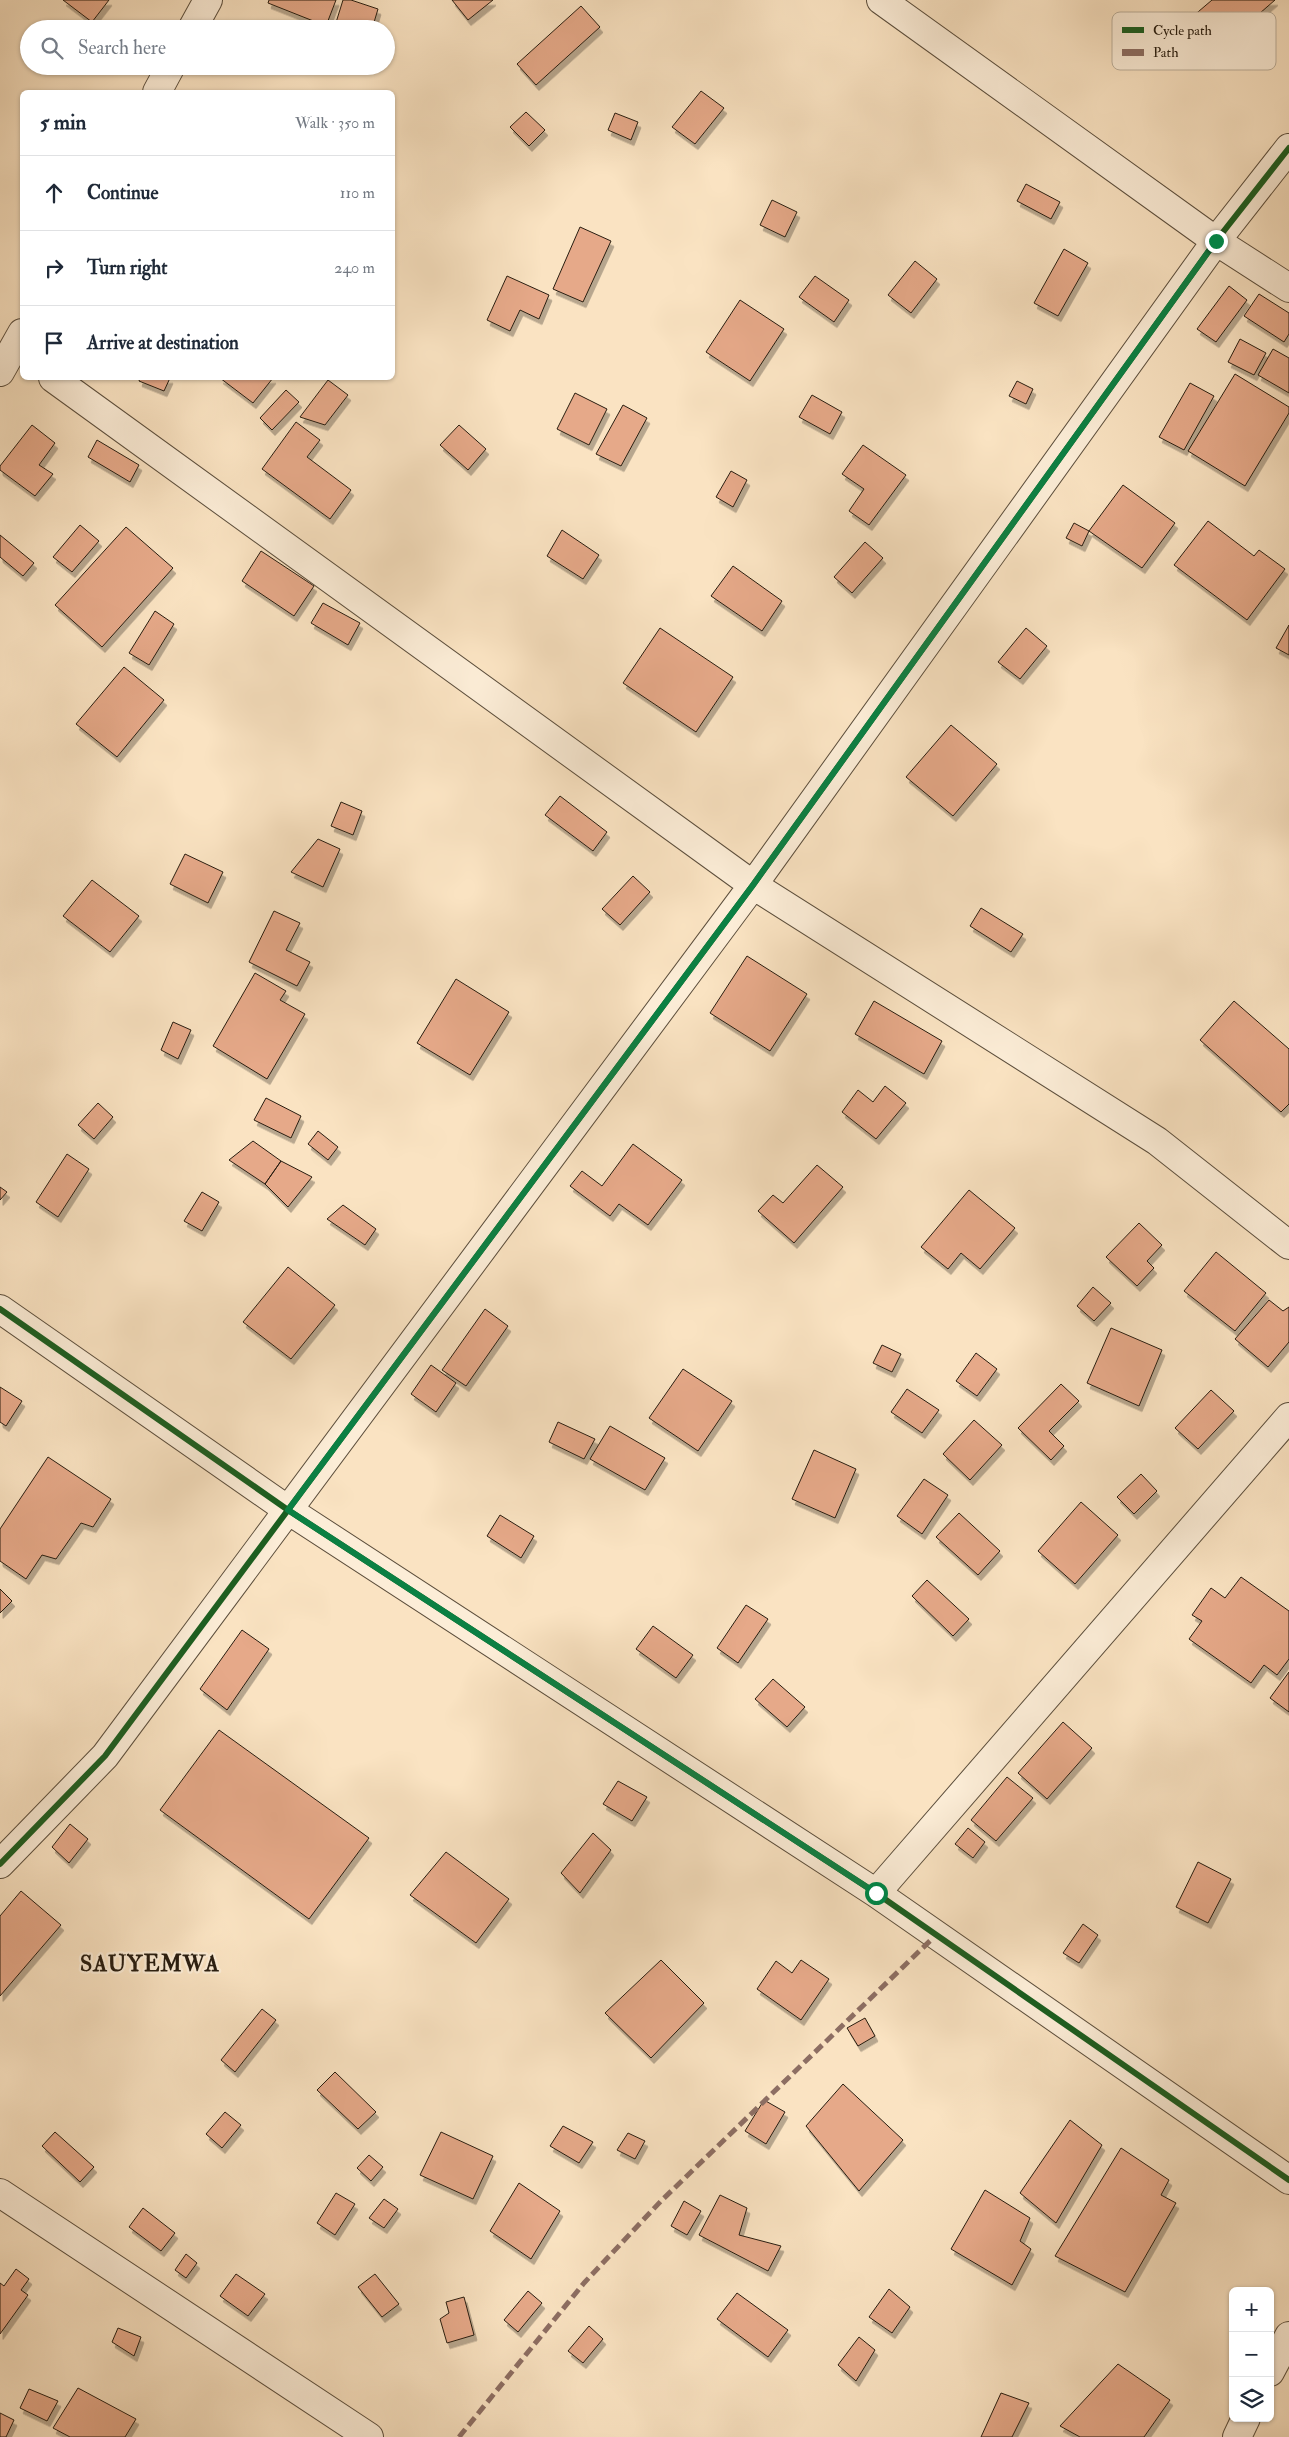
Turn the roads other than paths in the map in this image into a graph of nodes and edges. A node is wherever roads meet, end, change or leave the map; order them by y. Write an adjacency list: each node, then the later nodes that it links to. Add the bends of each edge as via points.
1 (208, 0): 3 (street)
2 (880, 0): 7 (street)
3 (197, 20)
4 (166, 75): 5 (street)
5 (158, 90)
6 (1289, 148): 7 (street)
7 (1216, 241): 8 (street); 10 (street)
8 (1289, 288)
9 (56, 380): 10 (street)
10 (753, 885): 11 (street, via 1157,1142); 14 (street)
11 (1289, 1245)
12 (0, 1309): 14 (street)
13 (1289, 1417): 16 (street)
14 (288, 1510): 15 (street, via 105,1756); 16 (street)
15 (0, 1864)
16 (876, 1893): 17 (street)
17 (1289, 2180)
18 (0, 2193): 22 (street)
19 (1289, 2336): 20 (street)
20 (1274, 2364)
21 (1244, 2422): 23 (street)
22 (369, 2437)
23 (1237, 2437)

